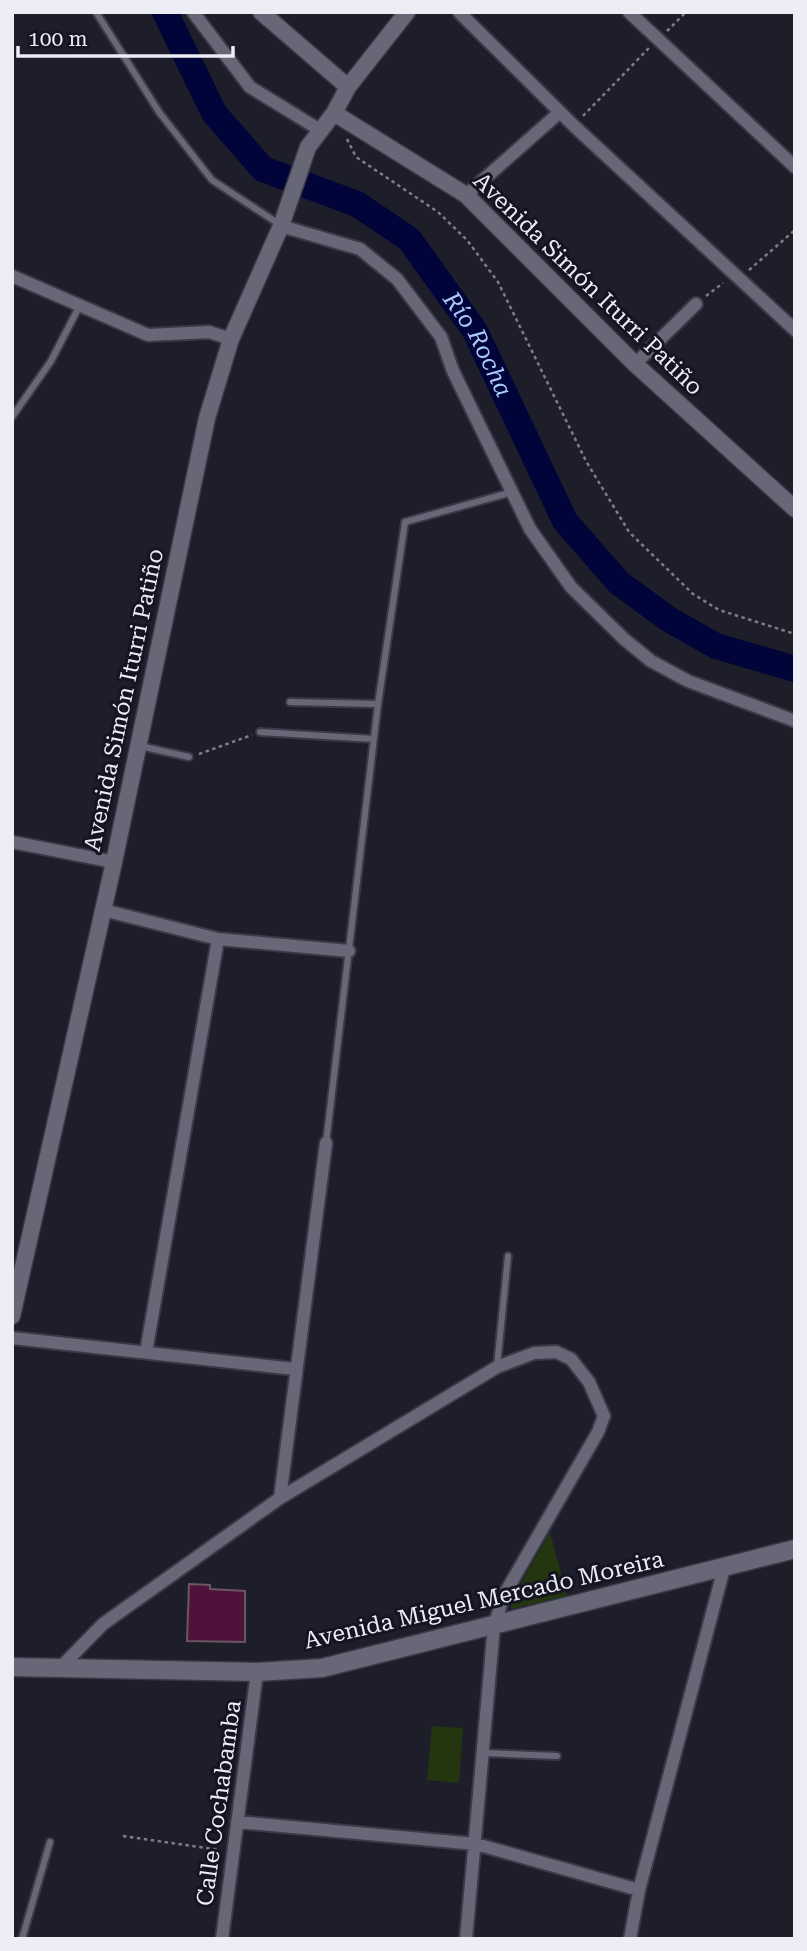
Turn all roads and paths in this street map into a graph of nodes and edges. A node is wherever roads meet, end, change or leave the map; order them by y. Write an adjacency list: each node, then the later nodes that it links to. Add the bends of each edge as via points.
1 (96, 12): 16 (lane, via 159,112 212,180)
2 (193, 12): 13 (street, via 250,87)
3 (261, 12): 9 (street)
4 (407, 12): 9 (street, Avenida Simón Iturri Patiño)
5 (459, 12): 10 (street)
6 (629, 12): 8 (street)
7 (686, 12): 8 (path)
8 (657, 40): 12 (path); 14 (street)
9 (348, 87): 11 (street, Avenida Simón Iturri Patiño)
10 (560, 112): 12 (street); 15 (street)
11 (334, 113): 13 (street, Avenida Simón Iturri Patiño); 15 (street, Avenida Simón Iturri Patiño); 28 (path, via 356,157 438,212 467,240 498,282 586,461 629,532 693,594 719,610)
12 (573, 125): 19 (street)
13 (320, 130): 16 (street, Avenida Simón Iturri Patiño, via 307,147)
14 (795, 167)
15 (466, 195): 24 (street, Avenida Simón Iturri Patiño)
16 (281, 226): 23 (street, Avenida Simón Iturri Patiño); 26 (street, via 360,249 397,279 441,337)
17 (795, 230): 19 (path)
18 (12, 276): 21 (street)
19 (736, 277): 20 (path); 22 (street)
20 (696, 304): 24 (street)
21 (79, 307): 23 (street, via 148,335 209,332); 25 (lane, via 51,361)
22 (795, 330)
23 (231, 339): 34 (street, Avenida Simón Iturri Patiño, via 207,418)
24 (635, 364): 27 (street, Avenida Simón Iturri Patiño)
25 (12, 417)
26 (513, 492): 30 (lane, via 405,522); 31 (street, via 530,529 571,587 651,661 688,681)
27 (795, 509)
28 (795, 634)
29 (290, 702): 30 (lane)
30 (378, 704): 33 (lane)
31 (795, 721)
32 (260, 732): 33 (lane); 35 (path)
33 (374, 739): 40 (lane)
34 (138, 746): 35 (lane); 37 (street, Avenida Simón Iturri Patiño)
35 (189, 757)
36 (12, 842): 37 (street)
37 (114, 862): 38 (street, Avenida Simón Iturri Patiño)
38 (103, 910): 39 (street); 43 (street, Avenida Simón Iturri Patiño)
39 (218, 939): 40 (street); 45 (street)
40 (349, 951): 41 (lane)
41 (326, 1143): 47 (street)
42 (508, 1256): 46 (lane)
43 (12, 1316)
44 (12, 1338): 45 (street)
45 (146, 1352): 47 (street)
46 (497, 1367): 48 (street); 51 (street, via 534,1353 556,1352 571,1359 589,1382 604,1416 504,1595)
47 (295, 1369): 48 (street)
48 (280, 1498): 53 (street, via 103,1624)
49 (795, 1549): 50 (main road, Avenida Miguel Mercado Moreira)
50 (724, 1568): 51 (main road, Avenida Miguel Mercado Moreira); 62 (street)
51 (494, 1626): 54 (main road, Avenida Miguel Mercado Moreira, via 322,1668); 55 (street)
52 (12, 1667): 53 (main road, Avenida Miguel Mercado Moreira)
53 (59, 1669): 54 (main road, Avenida Miguel Mercado Moreira)
54 (257, 1672): 57 (street, Calle Cochabamba)
55 (485, 1753): 56 (lane); 60 (street)
56 (557, 1756)
57 (237, 1822): 60 (street); 61 (street, Calle Cochabamba)
58 (123, 1836): 61 (path)
59 (50, 1842): 63 (lane)
60 (476, 1844): 62 (street); 65 (street)
61 (233, 1852): 64 (street, Calle Cochabamba)
62 (639, 1890): 66 (street)
63 (22, 1939)
64 (222, 1939)
65 (466, 1939)
66 (630, 1939)

